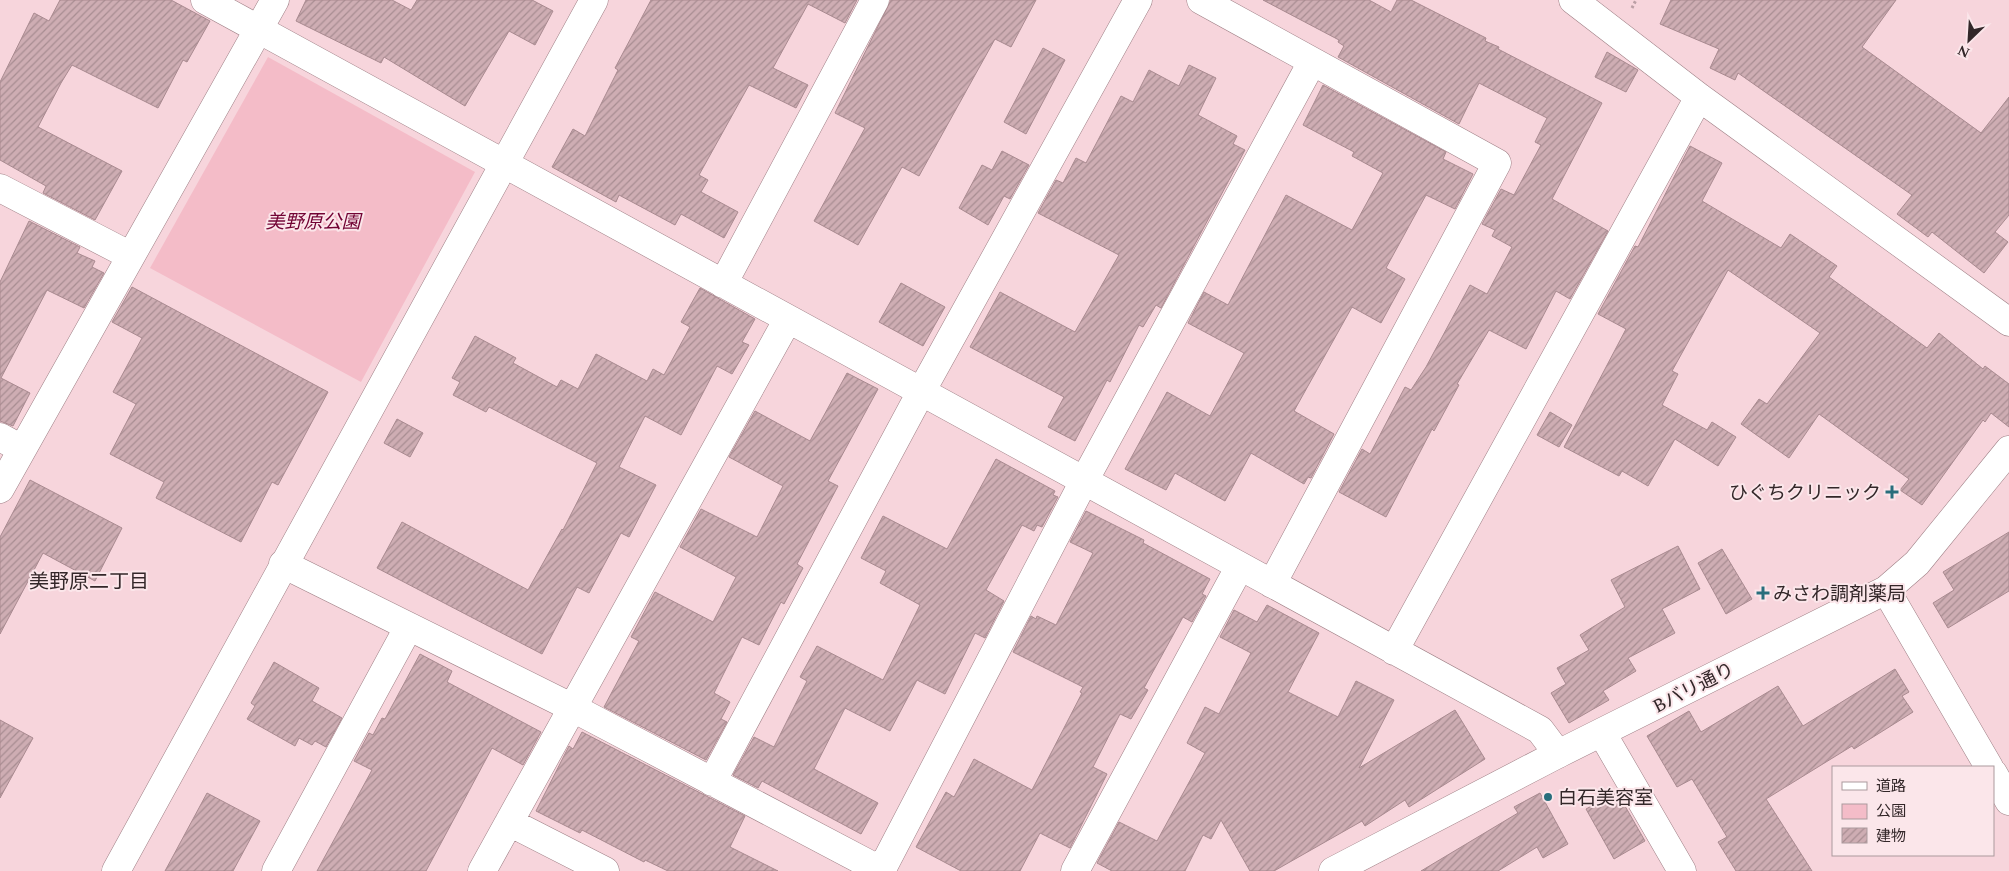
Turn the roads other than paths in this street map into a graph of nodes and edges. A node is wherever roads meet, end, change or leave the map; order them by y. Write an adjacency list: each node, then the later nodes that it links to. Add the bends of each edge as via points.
1 (205, 0): 8 (street)
2 (275, 0): 8 (street)
3 (594, 0): 11 (street)
4 (875, 0): 14 (street)
5 (1138, 0): 17 (street)
6 (1201, 0): 9 (street)
7 (1573, 0): 10 (street)
8 (258, 29): 11 (street); 13 (street)
9 (1312, 62): 20 (street); 24 (street, via 1497,162)
10 (1699, 97): 16 (street); 27 (street)
11 (503, 163): 14 (street); 22 (street)
12 (0, 188): 13 (street)
13 (131, 256): 18 (street)
14 (724, 284): 15 (street)
15 (788, 319): 17 (street); 28 (street)
16 (2009, 322)
17 (921, 392): 20 (street); 33 (street)
18 (11, 443): 21 (street)
19 (2009, 450): 25 (street, Bバリ通り, via 1916,562)
20 (1084, 481): 23 (street); 40 (street)
21 (0, 489)
22 (283, 564): 26 (street); 36 (street)
23 (1240, 566): 24 (street); 41 (street)
24 (1272, 584): 27 (street)
25 (1886, 590): 29 (street, Bバリ通り); 31 (street)
26 (408, 628): 28 (street); 37 (street)
27 (1394, 651): 30 (street, via 1540,730)
28 (571, 707): 33 (street); 35 (street)
29 (1602, 733): 30 (street, Bバリ通り); 43 (street)
30 (1558, 754): 42 (street, Bバリ通り)
31 (1988, 766)
32 (1994, 775): 34 (street)
33 (712, 782): 40 (street)
34 (2009, 801)
35 (509, 822): 38 (street); 39 (street)
36 (116, 871)
37 (276, 871)
38 (482, 871)
39 (604, 871)
40 (881, 871)
41 (1075, 871)
42 (1333, 871)
43 (1682, 871)

